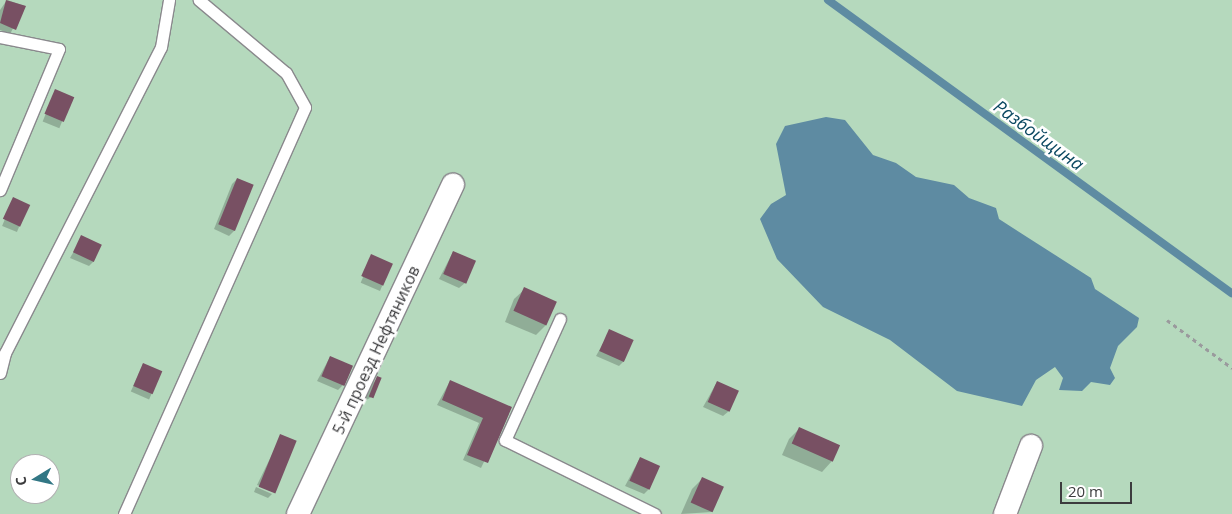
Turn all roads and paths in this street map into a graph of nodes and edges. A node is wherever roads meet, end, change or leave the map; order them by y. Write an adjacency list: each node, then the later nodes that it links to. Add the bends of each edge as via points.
1 (169, 0): 9 (lane, via 161,46 5,353)
2 (199, 0): 11 (lane, via 286,73 305,107)
3 (0, 37): 5 (lane, via 59,49)
4 (453, 185): 12 (street, 5-й проезд Нефтяников)
5 (0, 190)
6 (560, 319): 13 (lane, via 505,440)
7 (1167, 320): 8 (path)
8 (1232, 368)
9 (0, 373)
10 (1031, 446): 14 (street)
11 (124, 514)
12 (298, 514)
13 (656, 514)
14 (1005, 514)

